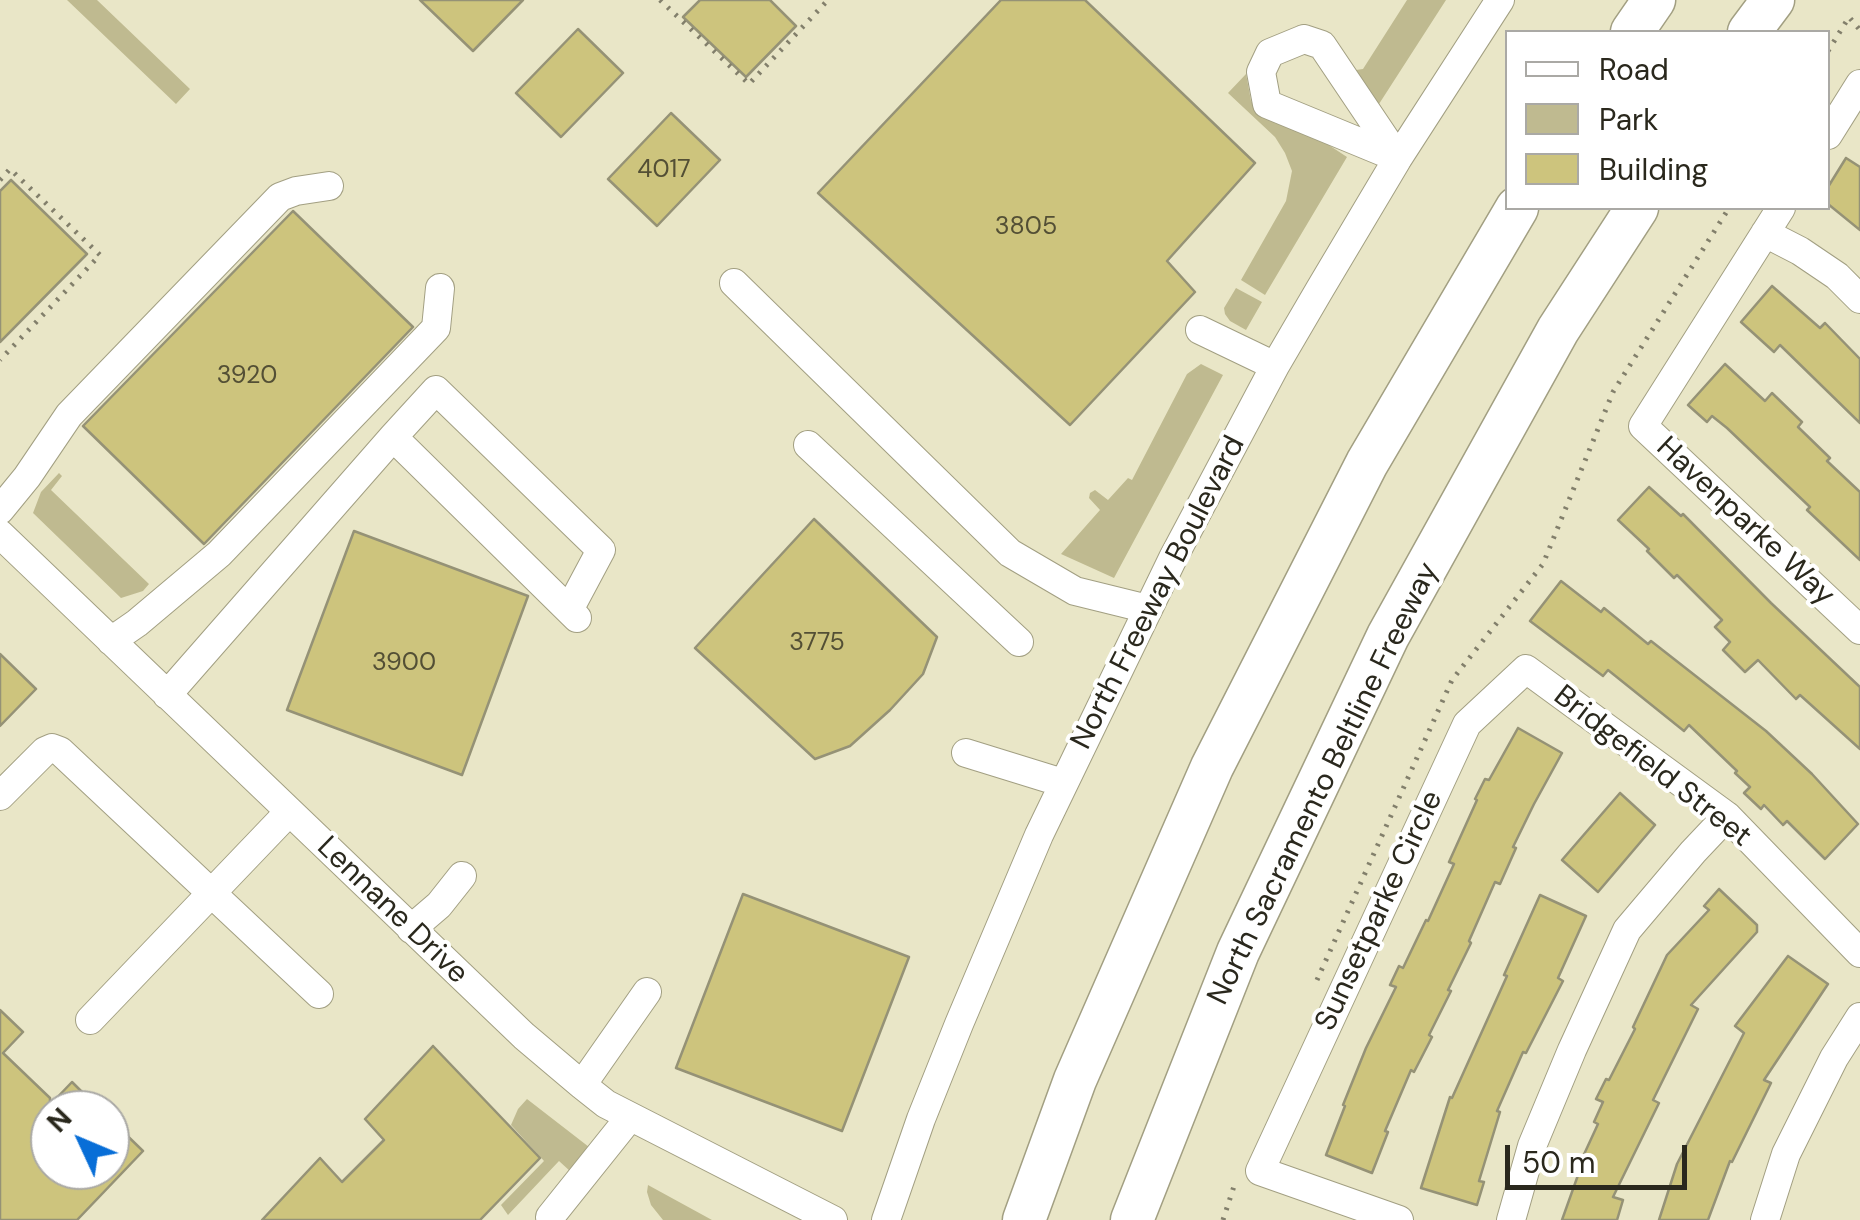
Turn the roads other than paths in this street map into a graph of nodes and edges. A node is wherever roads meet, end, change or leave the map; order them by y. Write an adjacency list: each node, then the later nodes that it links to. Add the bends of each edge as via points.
1 (1500, 0): 8 (street, North Freeway Boulevard)
2 (1654, 0): 4 (highway)
3 (1773, 0): 5 (highway)
4 (1633, 30)
5 (1750, 30)
6 (1860, 84): 7 (street)
7 (1830, 132)
8 (1398, 158): 8 (street, via 1322,45 1304,39 1270,53 1261,72 1266,104); 18 (street, North Freeway Boulevard)
9 (329, 186): 21 (street, via 280,196 69,414)
10 (1516, 210): 47 (highway, via 1366,463 1212,767 1076,1080)
11 (1636, 210): 48 (highway, North Sacramento Beltline Freeway, via 1558,330 1388,636 1238,952)
12 (1780, 210): 13 (street, Havenparke Way)
13 (1765, 233): 16 (street, via 1837,276); 24 (street, Havenparke Way, via 1643,426)
14 (734, 284): 23 (street, via 1010,553 1074,591)
15 (440, 288): 25 (street, via 436,328 219,554)
16 (1860, 298)
17 (1200, 330): 18 (street)
18 (1275, 366): 23 (street, North Freeway Boulevard)
19 (393, 437): 19 (street, via 436,390 601,550 573,614); 28 (street)
20 (808, 445): 26 (street)
21 (0, 510)
22 (0, 534): 25 (street, Lennane Drive)
23 (1148, 609): 30 (street, North Freeway Boulevard)
24 (1860, 630)
25 (112, 641): 28 (street, Lennane Drive)
26 (1020, 642)
27 (1526, 669): 33 (street, Bridgefield Street); 49 (street, Sunsetparke Circle, via 1467,724 1260,1171)
28 (168, 695): 32 (street, Lennane Drive)
29 (966, 753): 30 (street)
30 (1063, 784): 46 (street, North Freeway Boulevard, via 952,1040)
31 (0, 796): 35 (street, via 45,751 60,751)
32 (289, 812): 35 (street); 36 (street, Lennane Drive)
33 (1727, 816): 37 (street, Bridgefield Street); 50 (street, via 1627,930 1532,1146)
34 (462, 876): 36 (street)
35 (210, 894): 39 (street); 41 (street)
36 (412, 929): 42 (street, Lennane Drive)
37 (1860, 953)
38 (647, 992): 42 (street)
39 (319, 994)
40 (1860, 1017): 51 (street, via 1786,1154)
41 (90, 1020)
42 (582, 1084): 43 (street, Lennane Drive)
43 (630, 1117): 44 (street); 45 (street, Lennane Drive)
44 (551, 1219)
45 (833, 1220)
46 (886, 1220)
47 (1024, 1220)
48 (1132, 1220)
49 (1398, 1220)
50 (1511, 1220)
51 (1765, 1220)

